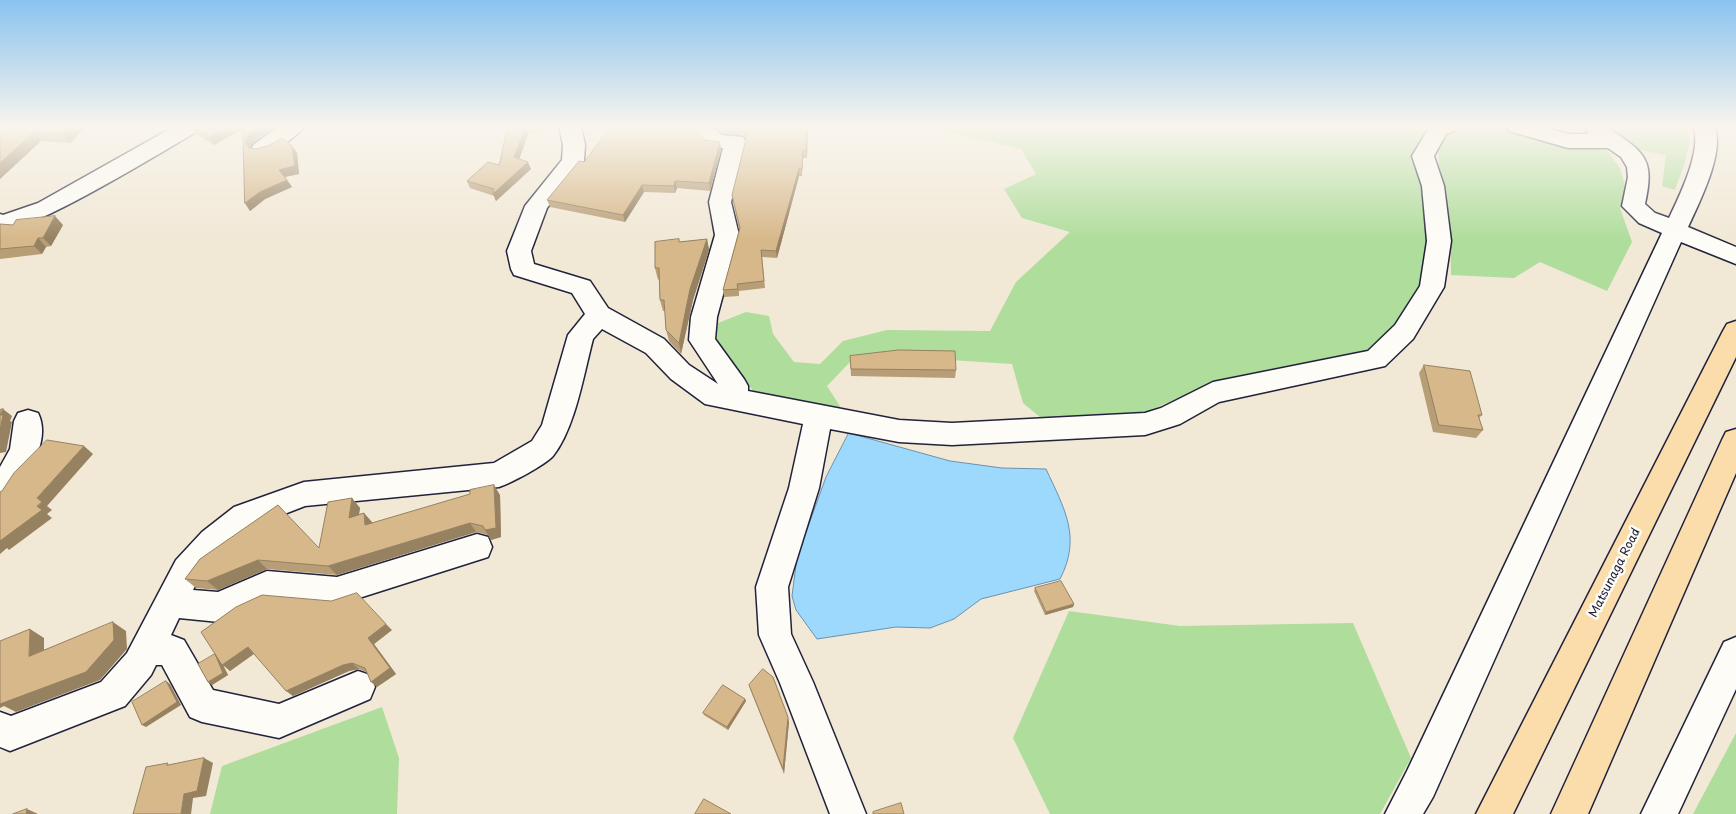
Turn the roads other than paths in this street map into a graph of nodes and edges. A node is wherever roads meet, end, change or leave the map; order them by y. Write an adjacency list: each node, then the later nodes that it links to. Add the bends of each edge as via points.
1 (124, 164): 7 (street, via 46,208)
2 (571, 164): 10 (street, via 536,206 519,251 523,268 581,287)
3 (730, 164): 12 (street, via 720,202 727,235 704,317 702,340 734,386)
4 (1426, 164): 13 (street, via 1433,186 1438,241 1432,287 1404,332 1376,359 1213,393 1170,416 1145,424 952,434 900,431)
5 (1636, 164): 8 (street, via 1640,172 1632,206 1647,218)
6 (1702, 164): 8 (street, via 1699,178)
7 (0, 222)
8 (1675, 231): 9 (street); 24 (street, via 1420,784)
9 (1736, 256)
10 (599, 315): 12 (street, via 655,346 680,372 715,396); 18 (street, via 581,336 555,428 542,449 499,475 304,494 245,516 213,541 187,570)
11 (1736, 331): 25 (highway, Matsunaga Road)
12 (734, 400): 13 (street)
13 (819, 416): 23 (street, via 804,488 772,587 775,635)
14 (28, 421): 16 (street, via 29,435 19,464)
15 (1736, 440): 26 (highway)
16 (0, 490)
17 (477, 547): 18 (street, via 337,591 267,585 219,607)
18 (170, 603): 19 (street)
19 (147, 648): 21 (street, via 172,651 202,705 279,721); 22 (street, via 139,664 113,694)
20 (1736, 653): 27 (street)
21 (358, 687)
22 (3, 737)
23 (848, 814)
24 (1403, 814)
25 (1494, 814)
26 (1569, 814)
27 (1659, 814)

